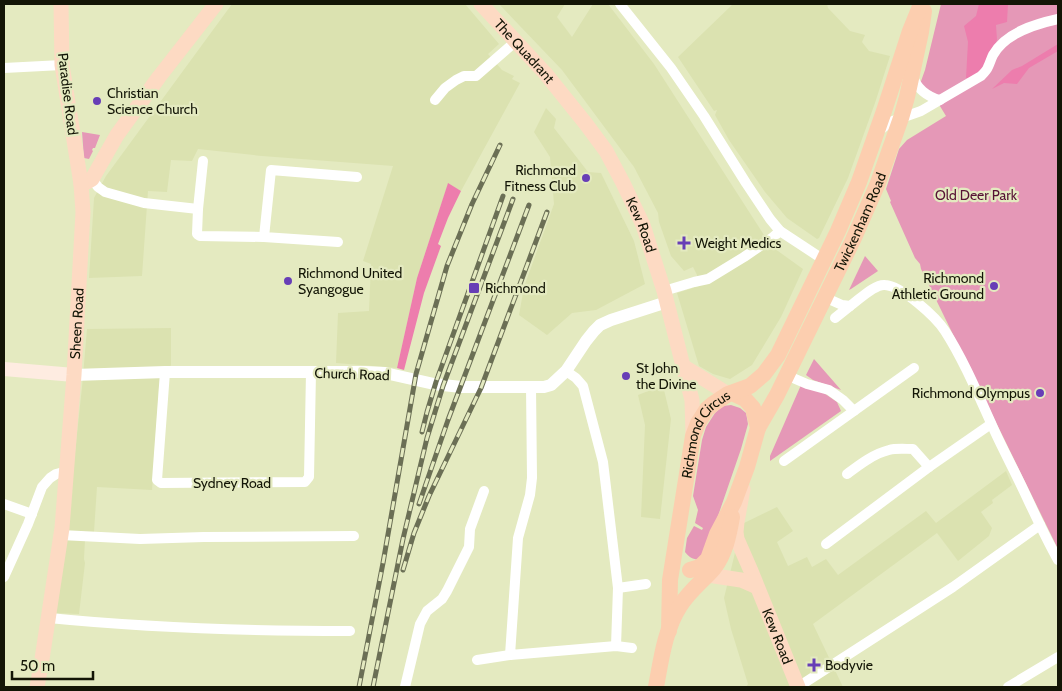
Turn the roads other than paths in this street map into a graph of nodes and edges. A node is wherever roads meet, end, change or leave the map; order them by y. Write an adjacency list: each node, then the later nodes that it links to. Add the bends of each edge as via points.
1 (61, 4): 8 (main road, Paradise Road)
2 (216, 4): 18 (main road, via 154,84)
3 (481, 4): 7 (main road, The Quadrant)
4 (923, 4): 10 (highway, Twickenham Road); 15 (highway, Twickenham Road, via 910,30)
5 (626, 6): 20 (street)
6 (1058, 19): 13 (street, via 1029,28 1006,40 981,76)
7 (515, 42): 11 (street, via 476,76 456,80); 12 (main road, The Quadrant)
8 (62, 66): 9 (street); 18 (main road, Paradise Road)
9 (4, 68)
10 (913, 71): 13 (street, via 921,89); 14 (highway, Twickenham Road)
11 (435, 100)
12 (566, 100): 24 (main road, Kew Road, via 606,151 643,225)
13 (940, 100): 14 (street)
14 (901, 118): 15 (street); 25 (highway, Twickenham Road, via 864,216)
15 (877, 133): 23 (highway, Twickenham Road)
16 (203, 161): 19 (street)
17 (357, 176): 21 (street, via 271,170)
18 (87, 181): 19 (street, via 112,194); 35 (main road, Sheen Road)
19 (198, 209): 21 (street, via 197,234 200,236)
20 (780, 231): 23 (street); 24 (street, via 708,279)
21 (264, 237): 22 (street)
22 (338, 242)
23 (824, 260): 37 (highway, Twickenham Road, via 771,365 750,386)
24 (666, 296): 28 (main road, Kew Road); 31 (street, Church Road, via 600,325)
25 (824, 298): 26 (street); 34 (highway, Twickenham Road)
26 (850, 306): 27 (street); 39 (street, via 881,285 906,294 916,302 944,329)
27 (835, 318)
28 (682, 366): 37 (main road); 41 (main road, Kew Road, via 692,400)
29 (914, 368): 38 (street)
30 (4, 369): 35 (main road, Church Road)
31 (566, 371): 36 (street, Church Road, via 550,385); 63 (street, via 583,386 603,462)
32 (165, 372): 33 (street, Church Road); 33 (street, Sydney Road, via 157,480 161,483 305,482 309,477); 35 (street, Church Road)
33 (311, 372): 36 (street, Church Road, via 385,373 461,387)
34 (786, 374): 38 (street, via 829,390); 40 (highway, Twickenham Road)
35 (74, 375): 45 (main road, Sheen Road)
36 (530, 386): 69 (street, via 532,478 518,538)
37 (730, 394): 40 (highway, Richmond Circus, via 745,400 753,408); 41 (highway, Richmond Circus, via 707,409)
38 (854, 411): 42 (street)
39 (991, 424): 44 (street); 51 (street)
40 (758, 428): 43 (highway)
41 (693, 436): 55 (highway, Richmond Circus)
42 (784, 461)
43 (747, 467): 48 (highway); 62 (main road, Kew Road, via 736,532)
44 (929, 467): 46 (street, via 913,449 889,450); 54 (street)
45 (67, 470): 50 (street, via 50,478 42,487); 52 (main road, Sheen Road)
46 (847, 474)
47 (484, 491): 73 (street, via 470,528 469,547 442,599 428,610 420,624)
48 (734, 502): 58 (highway, via 708,559 700,567); 59 (highway, via 725,547)
49 (4, 504): 50 (street)
50 (32, 514): 56 (street)
51 (1040, 525): 57 (street); 75 (street, via 953,587)
52 (61, 535): 53 (street, via 140,540); 64 (main road, Sheen Road)
53 (354, 536)
54 (826, 544)
55 (675, 556): 58 (highway, via 681,566); 66 (highway, Richmond Circus, via 670,586)
56 (8, 559): 60 (street)
57 (1058, 560)
58 (690, 570): 59 (highway)
59 (708, 575): 62 (main road, via 741,580); 66 (highway, via 681,605)
60 (4, 577)
61 (646, 584): 63 (street)
62 (757, 587): 75 (main road, Kew Road)
63 (618, 588): 67 (street)
64 (49, 618): 65 (street, via 124,625); 72 (main road, Sheen Road)
65 (350, 631)
66 (669, 631): 74 (highway)
67 (616, 646): 68 (street); 69 (street)
68 (632, 648)
69 (510, 655): 70 (street)
70 (477, 660)
71 (1057, 661): 76 (street)
72 (37, 687)
73 (405, 687)
74 (656, 687)
75 (798, 687)
76 (1008, 687)

